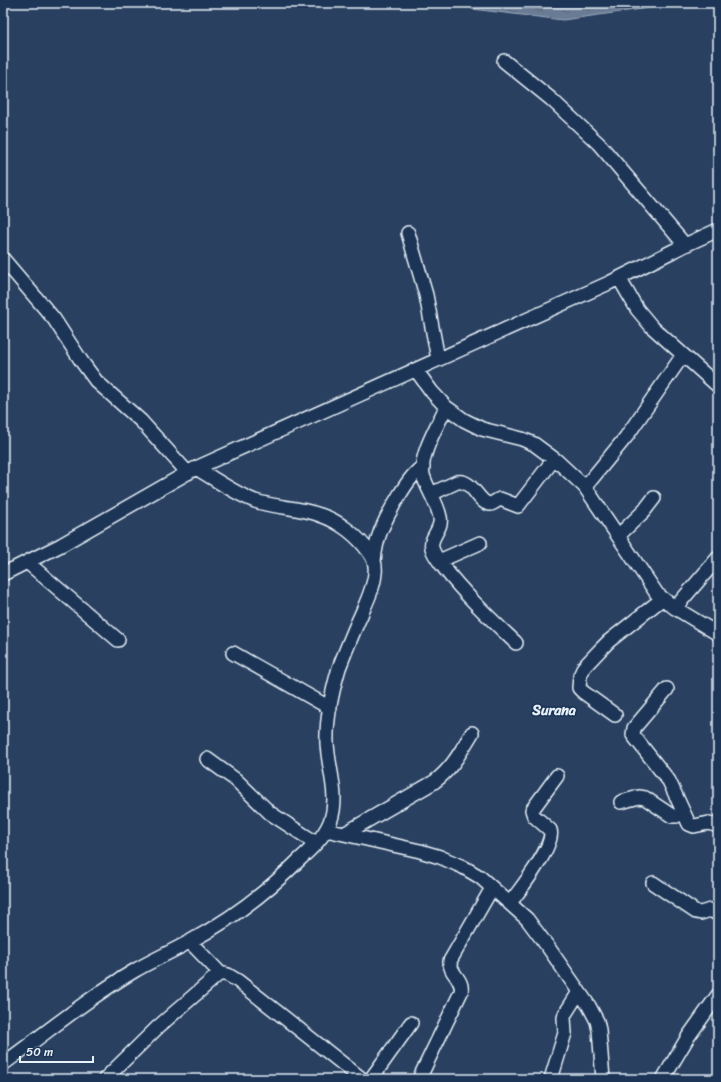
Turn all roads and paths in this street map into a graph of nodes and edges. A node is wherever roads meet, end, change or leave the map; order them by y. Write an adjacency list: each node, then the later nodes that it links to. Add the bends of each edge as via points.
1 (504, 61): 4 (street, via 599,144)
2 (718, 230): 4 (street)
3 (408, 233): 8 (street, via 426,295)
4 (685, 245): 6 (street)
5 (3, 259): 14 (street, via 54,318 96,381)
6 (619, 278): 7 (street, via 642,316); 8 (street)
7 (683, 355): 10 (street); 15 (street, via 626,437)
8 (438, 359): 9 (street)
9 (416, 370): 11 (street); 14 (street)
10 (718, 386)
11 (446, 407): 12 (street, via 482,429 522,439); 13 (street, via 426,452)
12 (554, 458): 15 (street); 16 (street, via 518,506 500,499 488,503 469,484 462,481)
13 (423, 467): 16 (street); 21 (street, via 414,473 382,529)
14 (192, 470): 21 (street, via 252,500 321,515 352,533); 23 (street)
15 (585, 487): 18 (street)
16 (431, 494): 22 (street, via 441,520 431,547)
17 (654, 498): 18 (street)
18 (618, 536): 25 (street)
19 (480, 543): 22 (street)
20 (718, 558): 26 (street)
21 (374, 560): 32 (street, via 373,584 338,672)
22 (439, 561): 29 (street, via 461,589)
23 (27, 562): 24 (street); 28 (street)
24 (3, 574)
25 (662, 599): 26 (street); 33 (street, via 609,641 584,667 580,676 579,688)
26 (675, 608): 27 (street)
27 (718, 634)
28 (118, 640)
29 (516, 644)
30 (233, 654): 32 (street)
31 (667, 689): 38 (street, via 638,722 633,732 668,781)
32 (330, 708): 40 (street, via 327,744 334,803)
33 (614, 715)
34 (472, 733): 41 (street, via 444,775)
35 (207, 760): 42 (street, via 236,780 273,816)
36 (557, 776): 45 (street, via 532,810 534,816 550,830 551,838 533,871)
37 (621, 802): 38 (street, via 642,797 672,816)
38 (683, 812): 39 (street, via 689,824 694,826 709,823)
39 (718, 826)
40 (326, 830): 41 (street); 42 (street)
41 (344, 834): 44 (street, via 440,857 480,877)
42 (316, 843): 47 (street, via 246,907)
43 (653, 883): 46 (street, via 696,912 710,910)
44 (492, 888): 45 (street); 56 (street, via 450,961 451,970 462,983 461,992)
45 (510, 903): 49 (street, via 527,919)
46 (718, 914)
47 (190, 942): 48 (street); 52 (street, via 134,971 95,996)
48 (220, 973): 53 (street, via 158,1026); 54 (street, via 238,981)
49 (579, 992): 57 (street, via 565,1014 565,1033); 58 (street, via 599,1030)
50 (718, 994): 59 (street)
51 (411, 1023): 55 (street)
52 (3, 1064)
53 (106, 1079)
54 (362, 1079)
55 (371, 1079)
56 (419, 1079)
57 (551, 1079)
58 (604, 1079)
59 (663, 1079)

